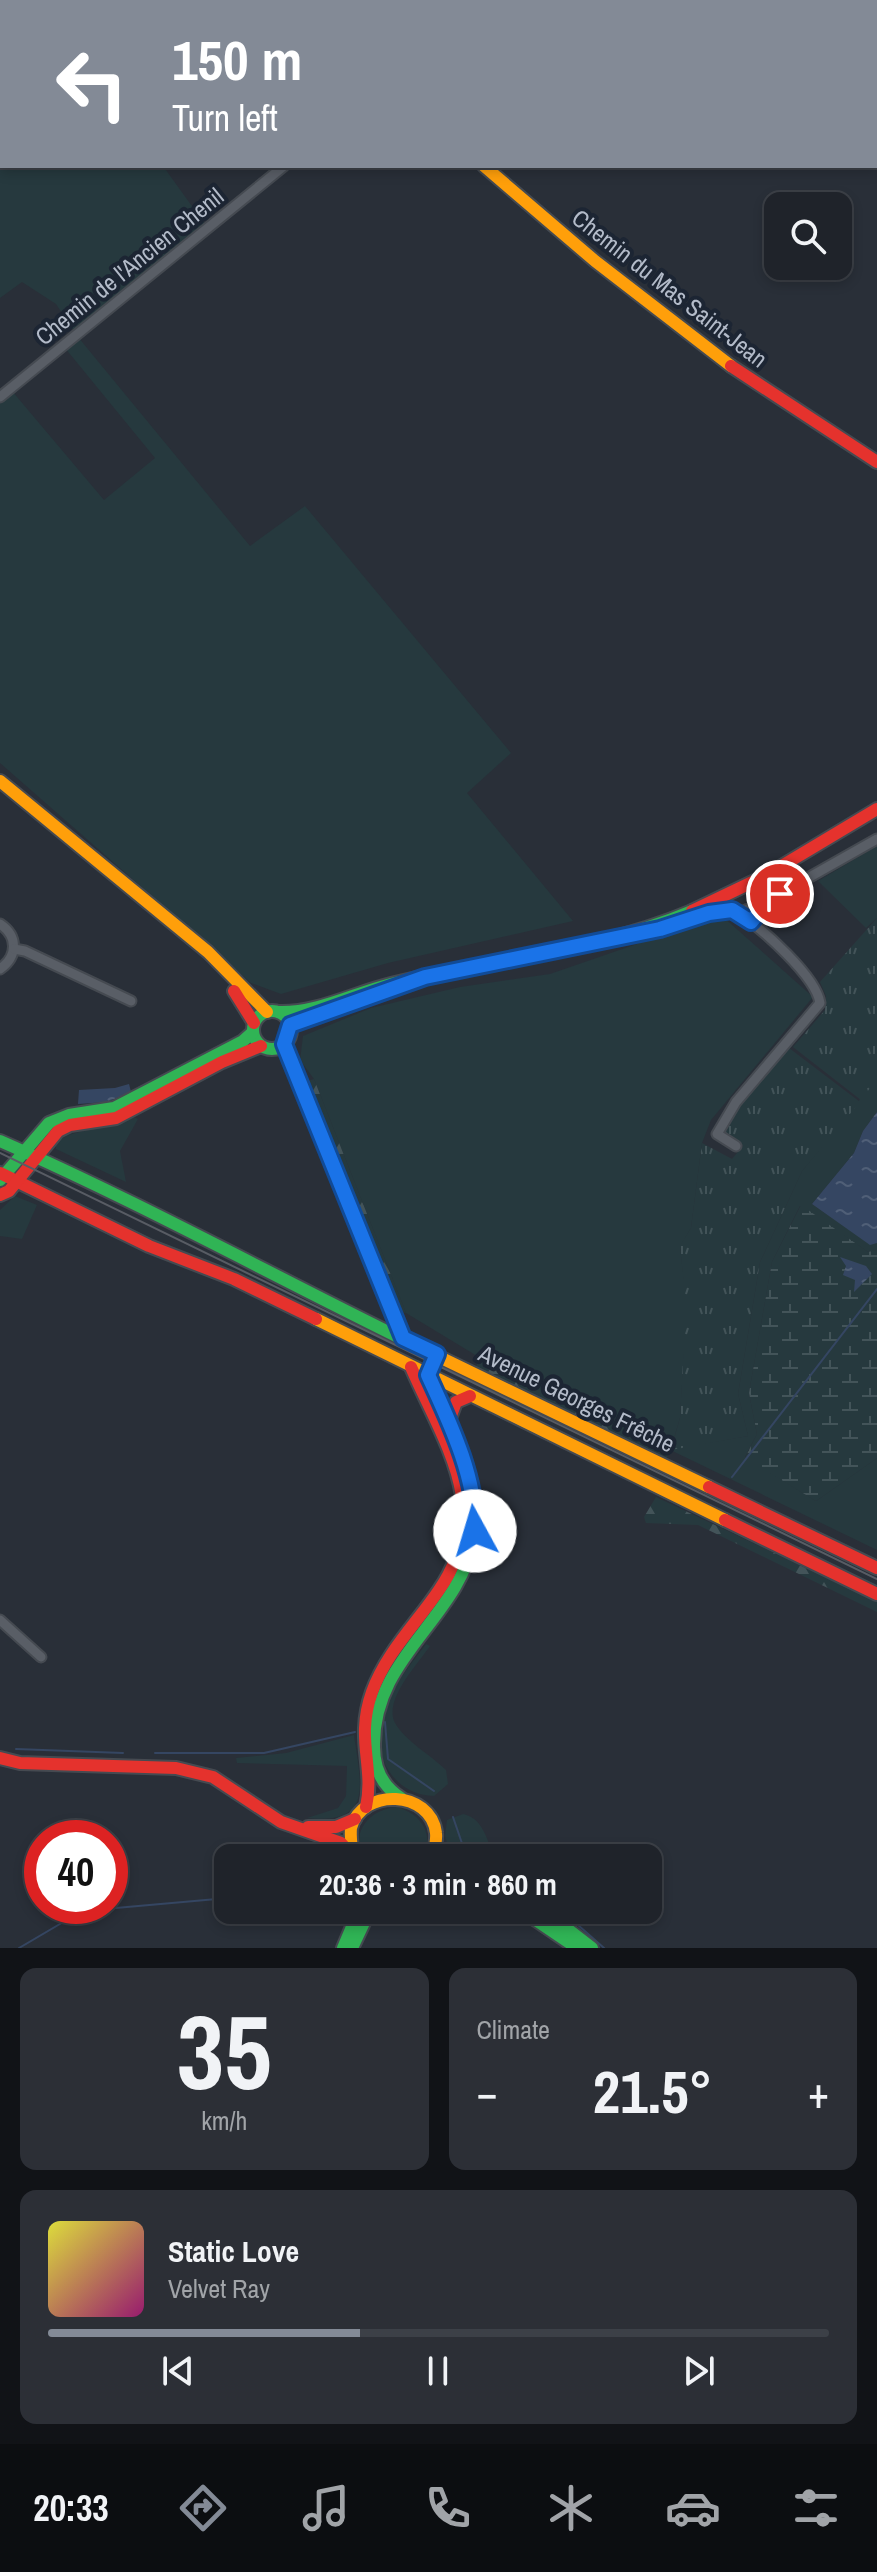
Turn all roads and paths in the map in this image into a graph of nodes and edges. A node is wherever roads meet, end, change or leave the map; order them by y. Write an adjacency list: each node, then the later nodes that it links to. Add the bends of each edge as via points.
1 (282, 168): 3 (street, Chemin de l'Ancien Chenil)
2 (486, 168): 4 (main road, Chemin du Mas Saint-Jean, via 709,352)
3 (0, 397)
4 (877, 462)
5 (3, 782): 14 (main road)
6 (877, 809): 8 (main road)
7 (877, 816): 8 (main road)
8 (839, 836): 15 (main road, via 696,911)
9 (877, 839): 10 (street)
10 (769, 900): 11 (street); 12 (street)
11 (739, 913): 12 (street); 15 (street, via 709,913)
12 (751, 922): 26 (street, via 807,974 820,1003 724,1121 717,1134)
13 (0, 924): 16 (street, via 12,936)
14 (187, 938): 20 (main road); 22 (main road, via 227,982)
15 (608, 940): 18 (main road)
16 (14, 949): 17 (street); 19 (street)
17 (0, 969)
18 (425, 977): 20 (main road, via 307,1010); 21 (main road)
19 (131, 1001)
20 (273, 1012): 21 (main road); 22 (main road)
21 (290, 1025): 23 (main road)
22 (254, 1028): 24 (main road); 27 (main road, via 243,1041 124,1104 56,1118)
23 (284, 1044): 24 (main road, via 273,1049); 32 (main road)
24 (261, 1046): 28 (main road, via 116,1118 70,1125)
25 (0, 1141): 27 (main road, Avenue Georges Frêche)
26 (736, 1146)
27 (24, 1151): 28 (main road, Avenue Georges Frêche); 29 (main road)
28 (37, 1156): 30 (main road); 32 (main road, Avenue Georges Frêche)
29 (1, 1176): 30 (main road, Avenue Georges Frêche)
30 (17, 1181): 31 (main road); 35 (main road, Avenue Georges Frêche, via 149,1246 234,1279)
31 (0, 1195)
32 (403, 1338): 33 (main road, Avenue Georges Frêche)
33 (419, 1346): 34 (main road, Avenue Georges Frêche); 35 (main road)
34 (437, 1354): 36 (main road); 39 (main road, Avenue Georges Frêche)
35 (411, 1367): 36 (main road, Avenue Georges Frêche); 45 (main road, via 461,1485 466,1519 449,1579 387,1662 368,1702 363,1735 369,1793)
36 (428, 1375): 37 (main road, Avenue Georges Frêche); 38 (main road)
37 (470, 1396): 38 (main road, via 452,1408); 40 (main road, Avenue Georges Frêche)
38 (450, 1428): 44 (main road, via 472,1494 475,1531 457,1583 395,1667 378,1702 376,1767 384,1784)
39 (877, 1568)
40 (877, 1594)
41 (0, 1620): 42 (street)
42 (41, 1657)
43 (0, 1758): 46 (main road, via 200,1773 233,1788)
44 (401, 1798): 45 (main road, via 383,1798); 49 (main road, via 427,1813)
45 (361, 1812): 46 (main road, via 347,1825 318,1828); 48 (main road)
46 (281, 1822): 47 (main road)
47 (342, 1844)
48 (351, 1844)
49 (437, 1844)
50 (356, 1924): 54 (main road)
51 (362, 1924): 54 (main road)
52 (542, 1924): 55 (main road)
53 (561, 1924): 56 (main road)
54 (350, 1947)
55 (577, 1948)
56 (592, 1948)

